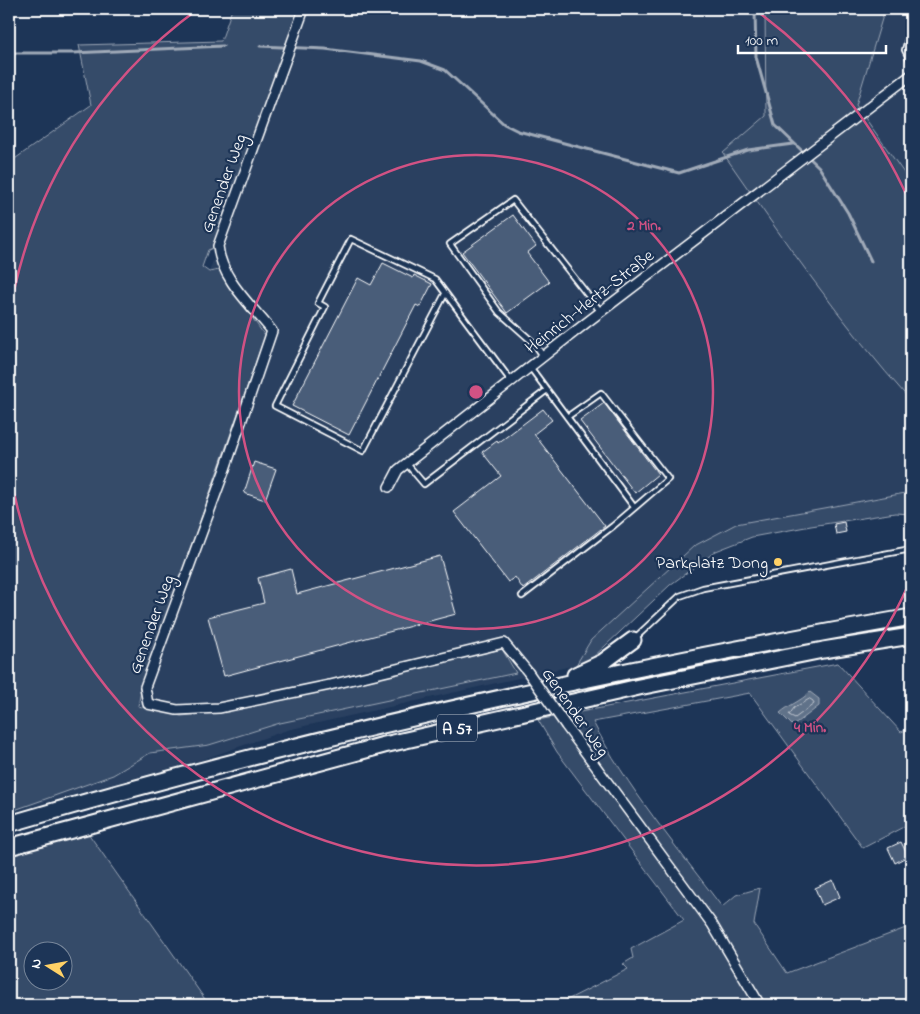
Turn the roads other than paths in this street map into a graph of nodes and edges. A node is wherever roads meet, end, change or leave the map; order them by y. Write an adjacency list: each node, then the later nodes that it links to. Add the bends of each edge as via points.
1 (304, 9): 23 (street, Genender Weg, bridge, via 218,246 219,259 227,275 272,331 145,687 148,704 177,710 219,708 504,643 712,924)
2 (911, 28): 3 (lane, via 905,50)
3 (911, 62)
4 (911, 75): 6 (street, Heinrich-Hertz-Straße)
5 (445, 294): 5 (lane, via 435,279 351,239 318,303 325,307 275,406 363,451); 9 (lane)
6 (601, 312): 7 (street, Heinrich-Hertz-Straße); 7 (lane, via 513,200 450,244 499,312 535,344)
7 (544, 357): 8 (street, Heinrich-Hertz-Straße)
8 (530, 367): 9 (street, Heinrich-Hertz-Straße); 10 (lane)
9 (512, 382): 12 (street, Heinrich-Hertz-Straße)
10 (547, 390): 11 (lane); 12 (lane, via 424,484)
11 (568, 417): 14 (lane); 14 (lane, via 601,393 668,479)
12 (407, 464): 13 (street, Heinrich-Hertz-Straße, via 398,470)
13 (389, 487)
14 (634, 507): 16 (lane)
15 (911, 549): 19 (lane, via 704,588 680,596)
16 (522, 596)
17 (911, 617): 20 (highway, A 57)
18 (911, 636): 22 (highway, A 57, via 639,687 384,745)
19 (633, 640): 20 (highway, via 596,666)
20 (542, 690): 21 (highway, A 57, via 258,757)
21 (9, 824)
22 (9, 847)
23 (760, 1005)

